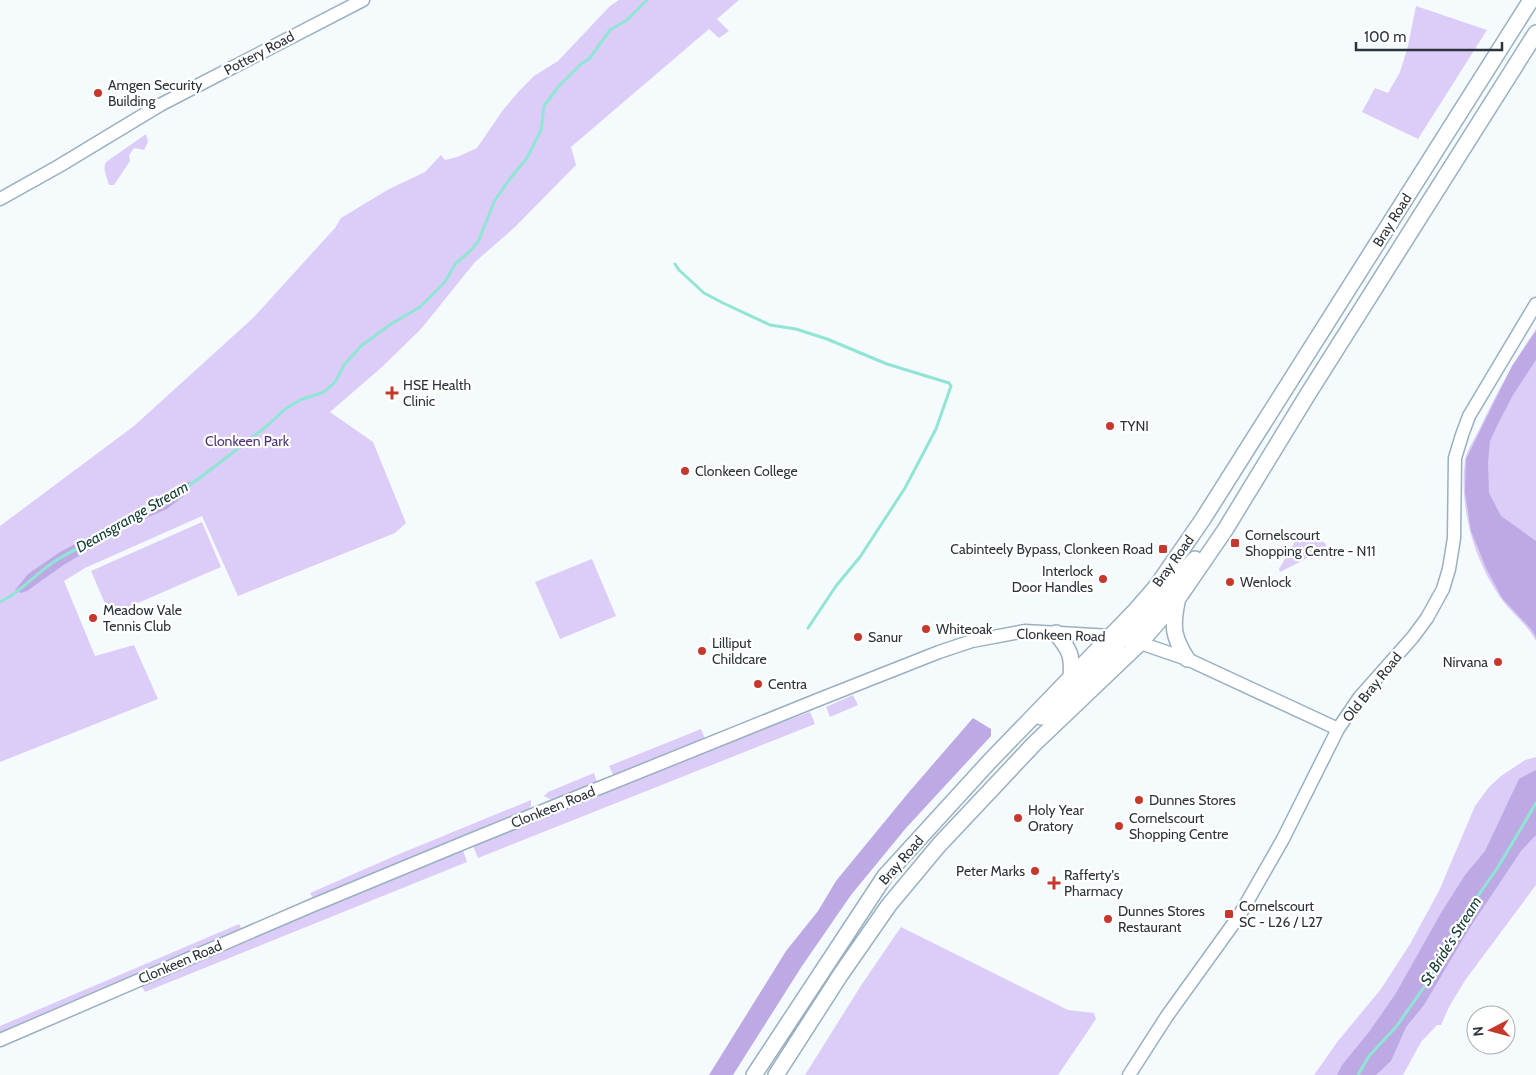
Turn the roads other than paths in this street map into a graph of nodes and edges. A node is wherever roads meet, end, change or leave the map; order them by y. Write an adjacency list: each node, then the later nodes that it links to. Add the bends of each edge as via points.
1 (364, 0): 4 (street, Pottery Road, via 160,105)
2 (1531, 0): 9 (highway, Bray Road, via 1203,519)
3 (1536, 33): 6 (highway, Bray Road)
4 (0, 199)
5 (1536, 304): 14 (street, Old Bray Road, via 1462,435 1455,458 1454,538 1443,588 1413,637 1358,698)
6 (1225, 530): 7 (highway, Bray Road); 9 (highway)
7 (1177, 600): 10 (highway, Bray Road); 11 (highway, via 1174,630)
8 (1056, 633): 9 (street, Clonkeen Road); 12 (highway, via 1071,654); 15 (street, Clonkeen Road, via 1010,633 939,652 311,906)
9 (1119, 638): 10 (street, Clonkeen Road); 12 (highway, Bray Road); 13 (highway, via 1104,663 1048,715)
10 (1140, 643): 11 (street, Clonkeen Road); 17 (highway, Bray Road, via 1034,744 939,845 888,905)
11 (1187, 659): 14 (street, Clonkeen Road)
12 (1071, 677): 13 (highway, Bray Road)
13 (1028, 722): 16 (highway, Bray Road, via 884,876)
14 (1338, 729): 18 (street, Old Bray Road, via 1283,839 1239,916)
15 (0, 1040)
16 (754, 1075)
17 (776, 1075)
18 (1129, 1075)

